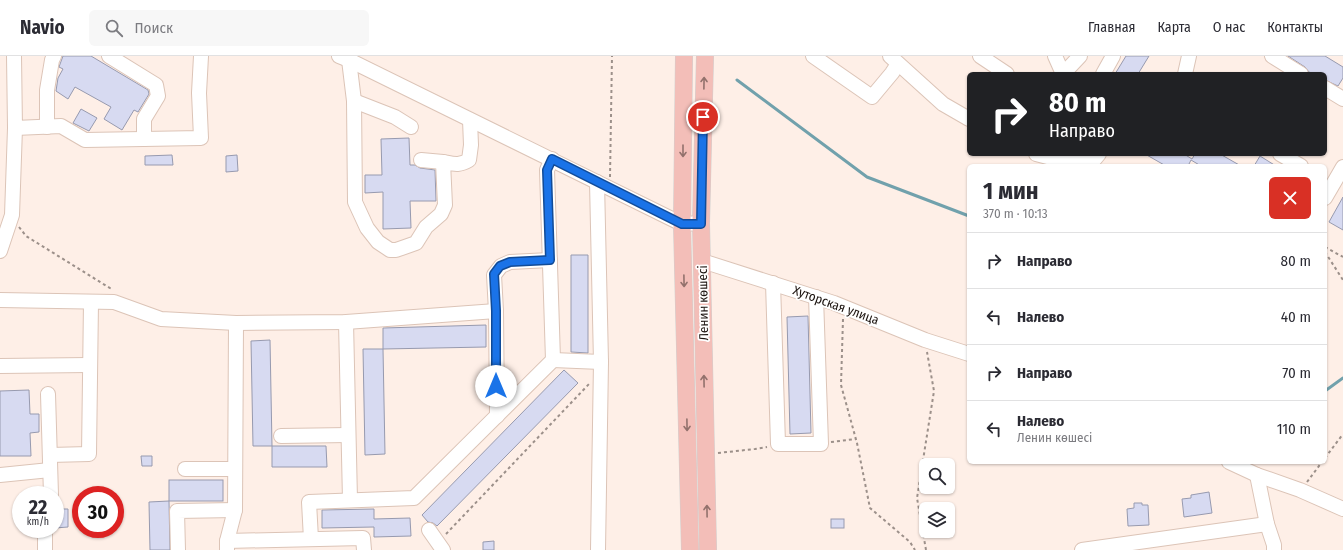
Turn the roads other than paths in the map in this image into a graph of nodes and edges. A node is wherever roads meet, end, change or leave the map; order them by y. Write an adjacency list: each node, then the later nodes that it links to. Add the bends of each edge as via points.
1 (14, 56): 29 (street)
2 (54, 56): 27 (street)
3 (109, 56): 30 (street, via 156,85 158,96 144,119)
4 (201, 56): 30 (street, via 201,138)
5 (684, 56): 41 (main road, Ленин көшесі, one-way to 41)
6 (705, 56): 42 (main road, Ленин көшесі, one-way to 6)
7 (813, 56): 15 (street, via 872,97 892,74)
8 (980, 56): 16 (street)
9 (1055, 56): 17 (street)
10 (1080, 56): 18 (street)
11 (1113, 56): 19 (street)
12 (1189, 56): 20 (street)
13 (1272, 56): 21 (street)
14 (344, 58): 24 (street); 26 (street)
15 (894, 60): 25 (street, via 943,104)
16 (1004, 72)
17 (1063, 72)
18 (1065, 72)
19 (1104, 72)
20 (1185, 72)
21 (1298, 72)
22 (1327, 89): 23 (street)
23 (1343, 100)
24 (354, 101): 28 (street, via 395,117); 36 (street, via 354,202 367,228 378,242 390,250 416,243 426,228 441,214 445,205)
25 (967, 118)
26 (470, 120): 34 (street); 36 (street, via 471,145 468,160 462,164)
27 (41, 127): 29 (street); 30 (street, via 61,126 85,140)
28 (412, 127)
29 (15, 128): 43 (street, via 12,215)
30 (144, 139)
31 (1044, 156): 32 (street, via 1063,161 1094,160)
32 (1097, 156)
33 (1284, 156): 37 (street)
34 (552, 159): 40 (street); 44 (street, via 547,170)
35 (421, 160): 36 (street)
36 (443, 162)
37 (1298, 164)
38 (1343, 167): 39 (street)
39 (1329, 182)
40 (603, 185): 41 (street); 57 (street)
41 (682, 224): 42 (street); 84 (main road, Ленин көшесі, one-way to 84)
42 (701, 224): 45 (main road, Ленин көшесі)
43 (0, 252)
44 (550, 260): 50 (street, via 510,262 500,266 494,274); 54 (street)
45 (702, 261): 46 (street, Хуторская улица); 85 (main road, Ленин көшесі, one-way to 45)
46 (773, 283): 47 (street, Хуторская улица); 47 (street, via 778,444 820,444)
47 (816, 297): 53 (street, Хуторская улица, via 925,340)
48 (0, 300): 49 (street)
49 (91, 302): 52 (street, via 114,302 161,319); 55 (street)
50 (496, 311): 51 (street); 59 (street)
51 (346, 322): 52 (street); 60 (street)
52 (236, 323): 65 (street)
53 (967, 353)
54 (553, 360): 57 (street); 59 (street)
55 (89, 365): 56 (street); 62 (street, via 89,454)
56 (0, 366)
57 (601, 367): 83 (street)
58 (48, 394): 62 (street)
59 (497, 416): 70 (street, via 414,498)
60 (348, 435): 61 (street); 70 (street)
61 (281, 436)
62 (50, 455): 66 (street)
63 (1233, 464): 68 (street)
64 (185, 468): 65 (street)
65 (235, 469): 72 (street)
66 (50, 470): 67 (street); 69 (street)
67 (0, 475)
68 (1257, 475): 71 (street); 73 (street)
69 (51, 486)
70 (350, 500): 76 (street, via 309,502)
71 (1343, 509)
72 (235, 510): 78 (street); 81 (street, via 177,511)
73 (1267, 524): 86 (street); 87 (street)
74 (429, 530): 79 (street)
75 (44, 538): 80 (street)
76 (311, 539): 77 (street); 82 (street, via 363,538)
77 (273, 545): 78 (street)
78 (227, 546)
79 (440, 546)
80 (45, 550)
81 (178, 550)
82 (364, 550)
83 (598, 550)
84 (690, 550)
85 (708, 550)
86 (1082, 550)
87 (1274, 550)

